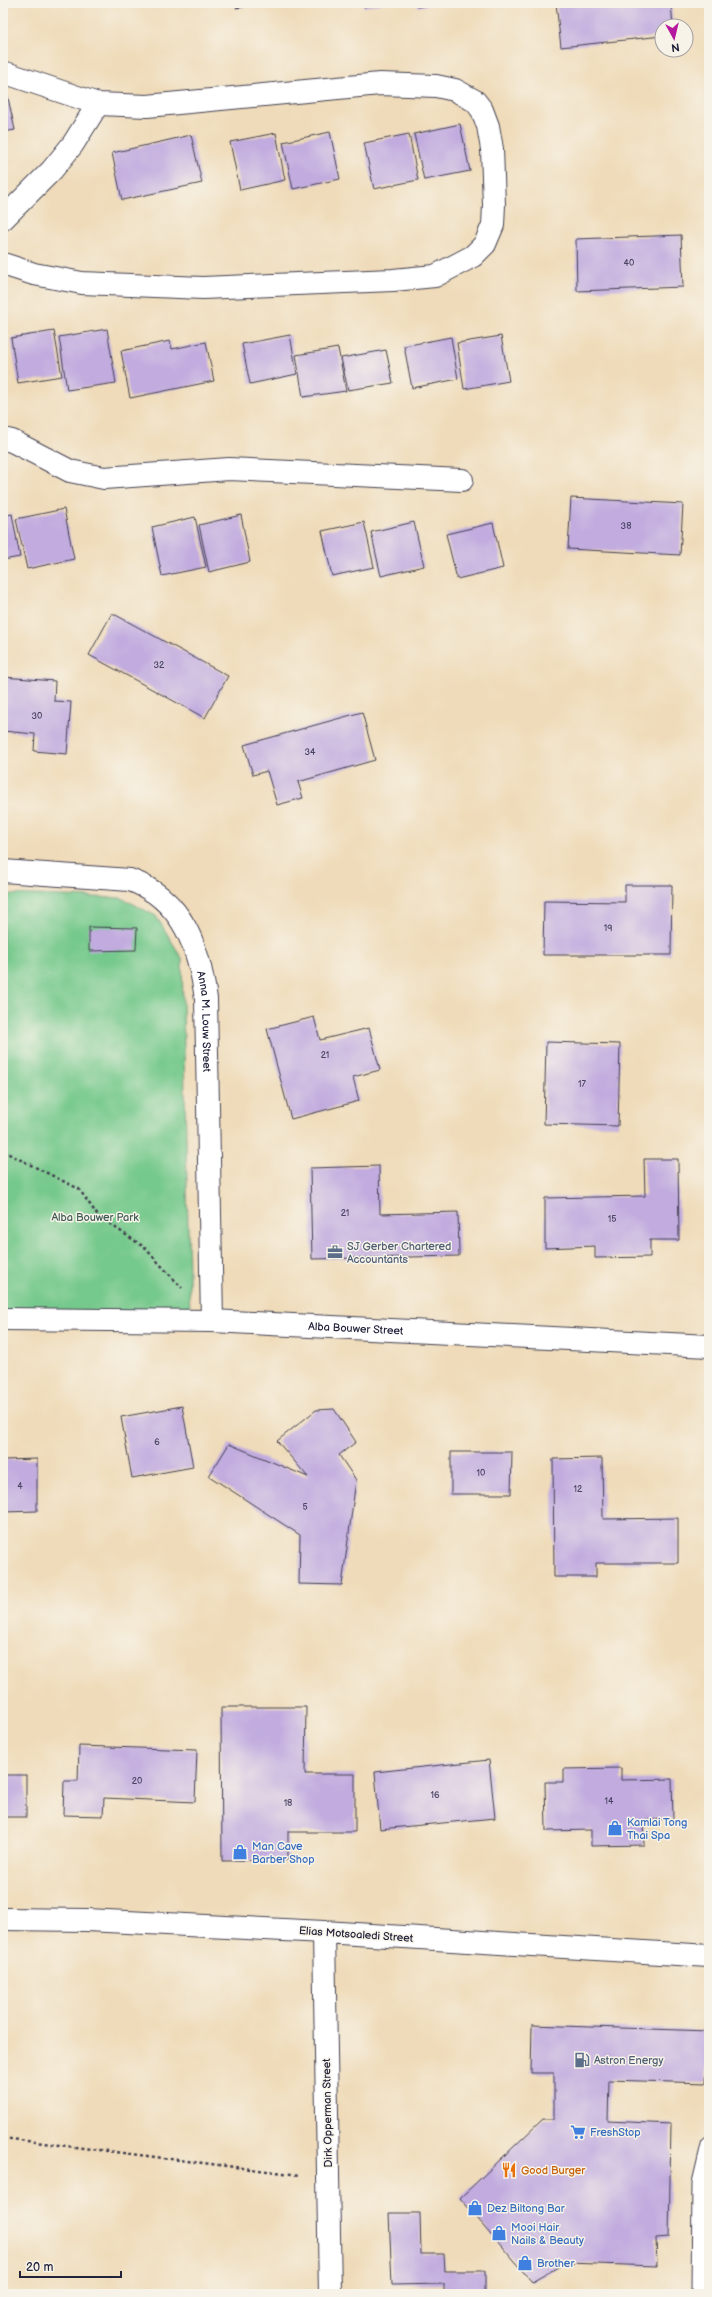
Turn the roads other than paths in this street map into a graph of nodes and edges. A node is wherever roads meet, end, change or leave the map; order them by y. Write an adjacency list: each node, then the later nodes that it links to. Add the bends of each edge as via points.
1 (3, 72): 2 (street)
2 (98, 104): 3 (street, via 73,144 52,170); 4 (street, via 154,105 380,84 436,86 455,90 475,101 482,110 488,126 493,170 493,225 485,244 473,256 452,268 435,276 393,280 203,288 82,283 34,274)
3 (3, 219)
4 (3, 264)
5 (3, 439): 6 (street, via 12,441 70,471 104,478 229,469)
6 (462, 480)
7 (3, 871): 9 (street, Anna M. Louw Street, via 130,880 148,886 180,918 193,942 202,969 206,999)
8 (3, 1319): 9 (street, Alba Bouwer Street)
9 (212, 1321): 10 (street, Alba Bouwer Street)
10 (709, 1346)
11 (3, 1918): 12 (street, Elias Motsoaledi Street)
12 (324, 1932): 13 (street, Elias Motsoaledi Street); 15 (street, Dirk Opperman Street)
13 (709, 1956)
14 (709, 2145): 16 (lane, via 700,2183)
15 (330, 2294)
16 (699, 2294)

